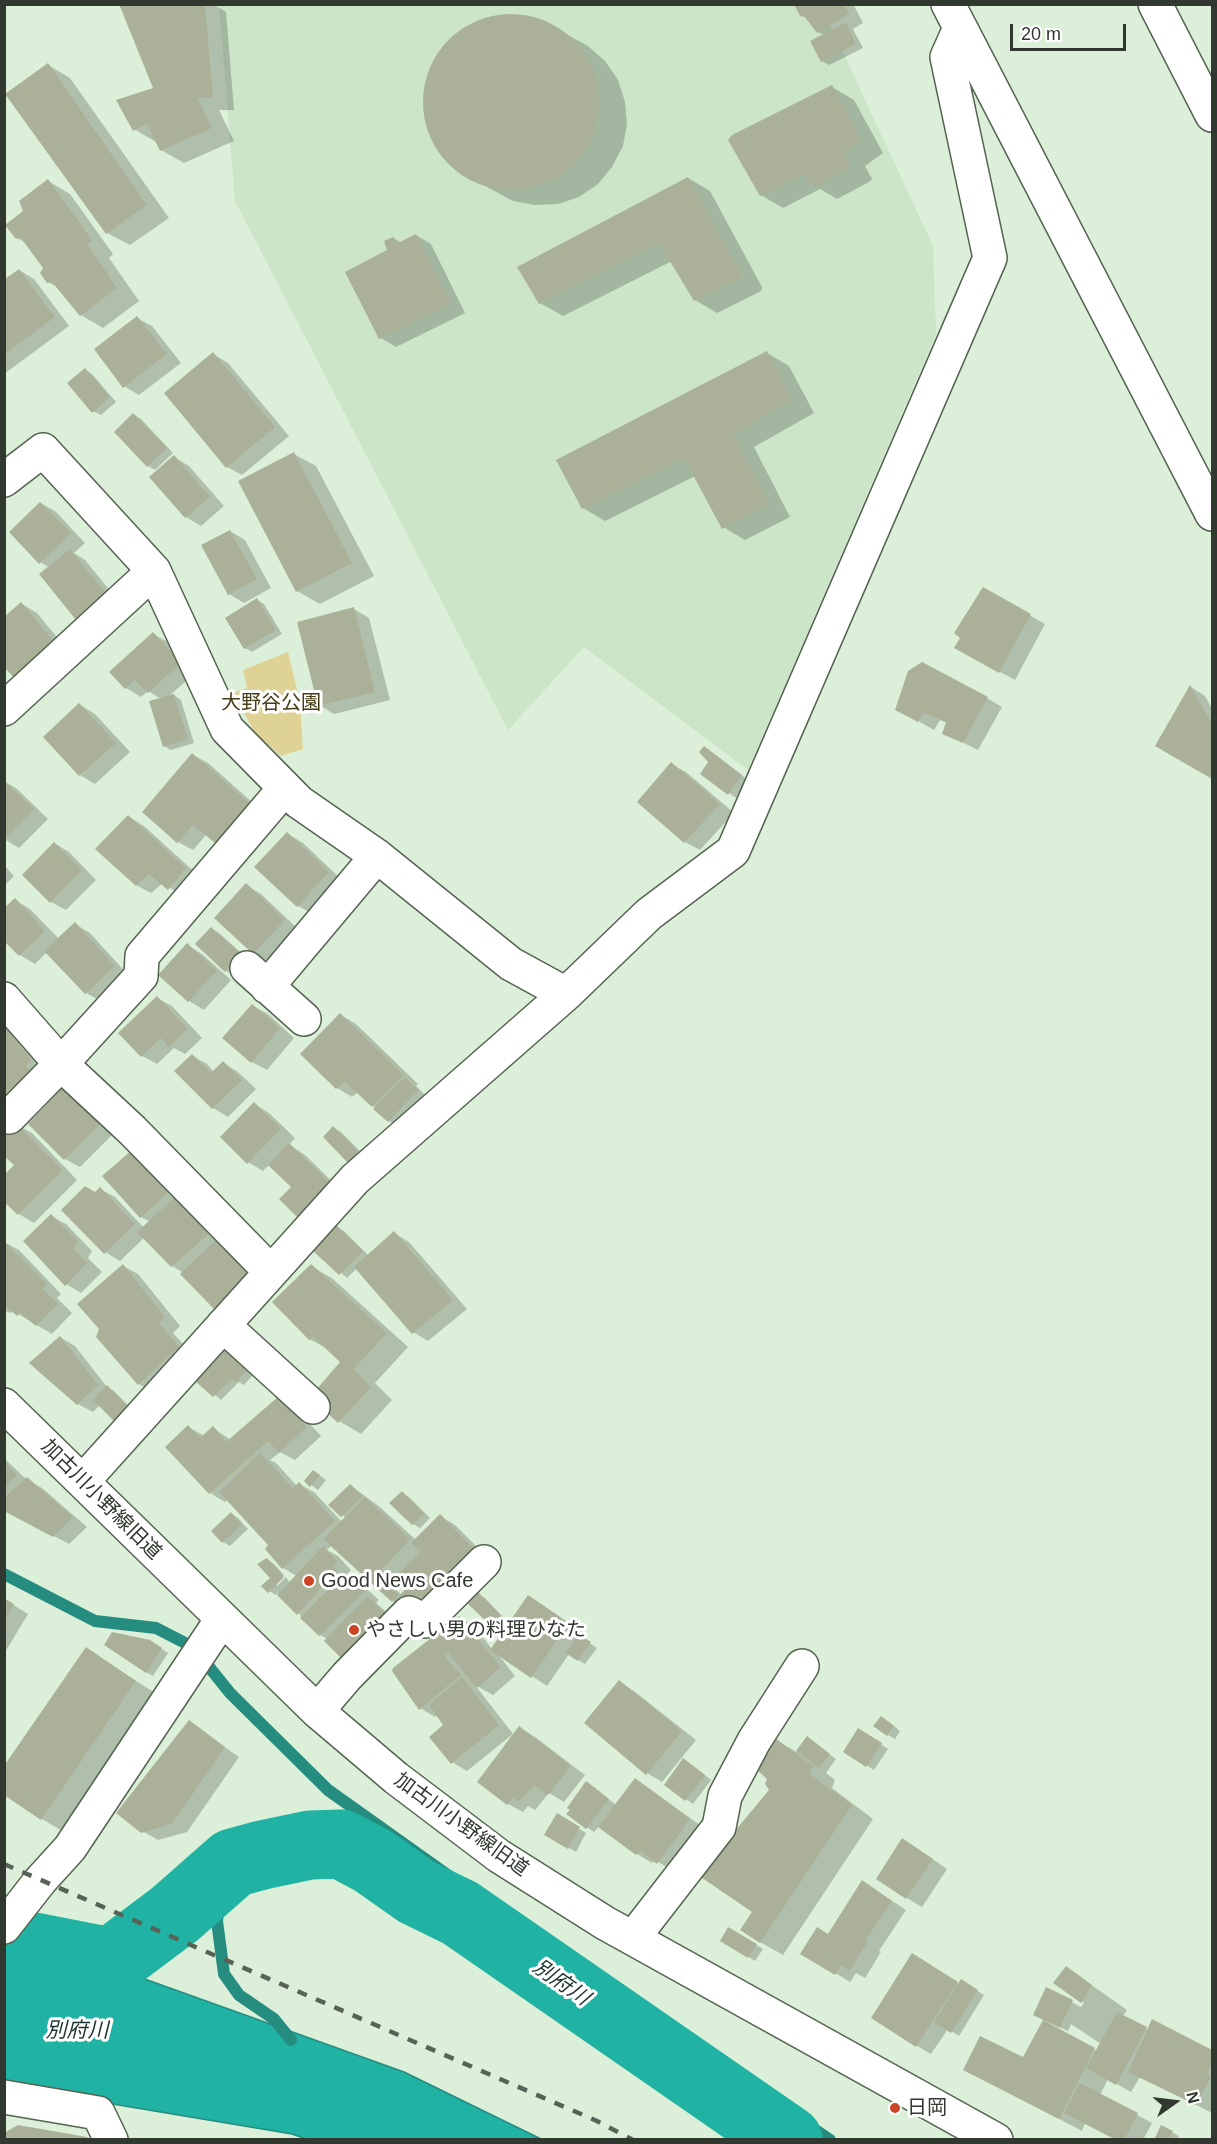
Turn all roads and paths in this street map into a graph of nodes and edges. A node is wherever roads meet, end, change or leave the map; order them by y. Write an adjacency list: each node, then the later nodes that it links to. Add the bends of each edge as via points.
1 (1155, 4): 3 (street)
2 (954, 16): 5 (street); 10 (street, via 946,57 990,258 733,851 649,914)
3 (1212, 115)
4 (4, 480): 6 (street, via 43,450)
5 (1212, 514)
6 (154, 571): 7 (street); 8 (street, via 226,729)
7 (4, 709)
8 (285, 788): 9 (street); 13 (street, via 142,957 141,976)
9 (377, 856): 10 (street, via 512,964); 12 (street, via 257,977)
10 (566, 994): 15 (street, via 355,1179)
11 (4, 999): 13 (street)
12 (304, 1019)
13 (61, 1064): 14 (street); 15 (street, via 132,1130)
14 (4, 1118)
15 (271, 1272): 16 (street)
16 (223, 1326): 18 (street); 19 (street)
17 (4, 1405): 19 (street, 加古川小野線旧道)
18 (314, 1407)
19 (83, 1481): 21 (street, 加古川小野線旧道)
20 (484, 1562): 23 (street, via 425,1621 409,1613)
21 (222, 1619): 23 (street, 加古川小野線旧道); 24 (street, via 70,1848)
22 (802, 1666): 25 (street, via 754,1741 725,1796 719,1827)
23 (317, 1711): 25 (street, 加古川小野線旧道, via 396,1778 499,1856)
24 (9, 1912)
25 (633, 1938): 28 (street, 加古川小野線旧道)
26 (4, 2097): 27 (street, via 98,2113)
27 (111, 2139)
28 (993, 2139)

